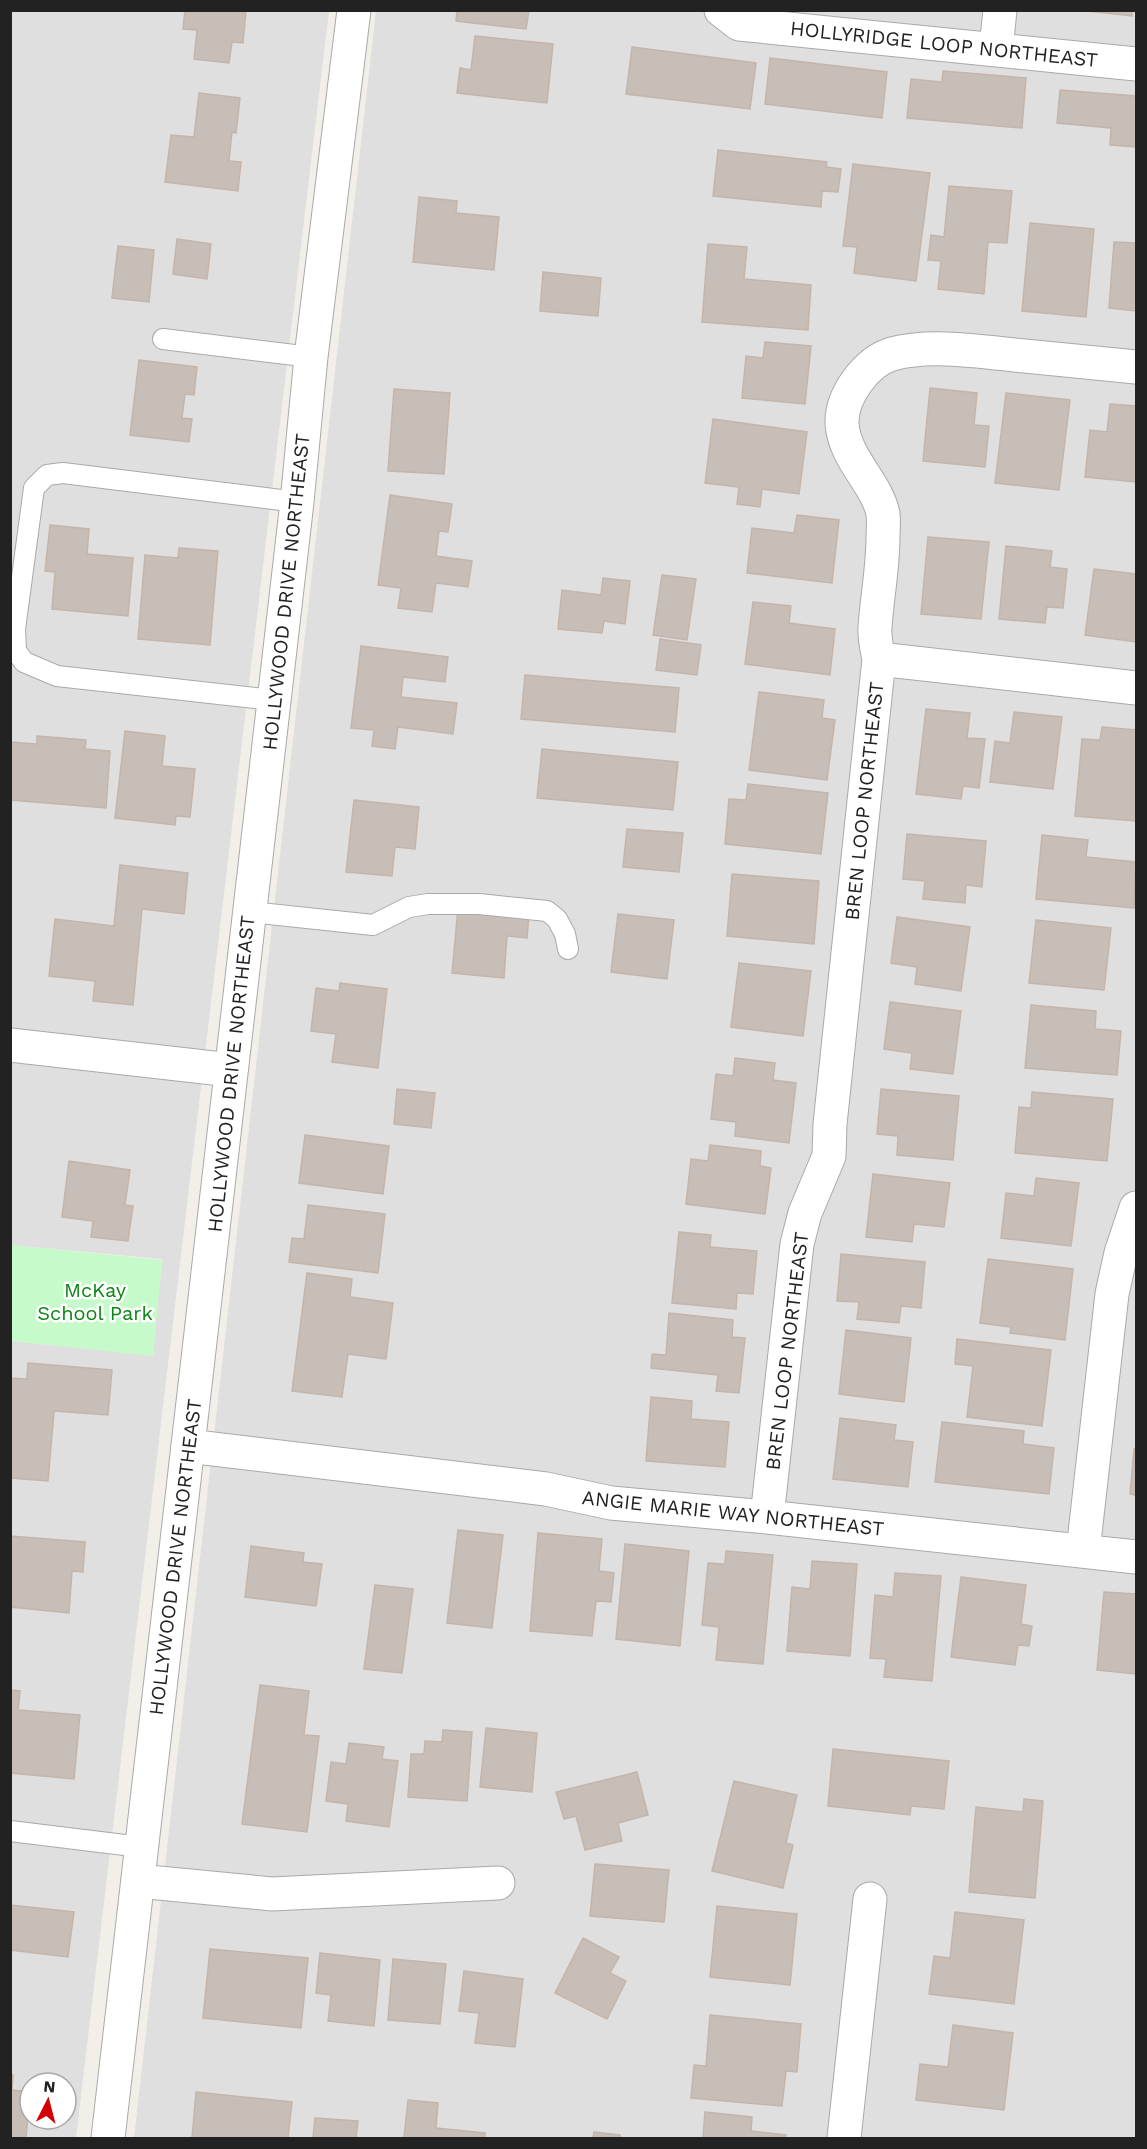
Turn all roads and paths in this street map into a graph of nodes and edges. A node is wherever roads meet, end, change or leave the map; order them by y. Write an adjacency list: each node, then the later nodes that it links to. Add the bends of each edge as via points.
1 (354, 10): 7 (street, HOLLYWOOD DRIVE NORTHEAST)
2 (721, 10): 4 (street, HOLLYRIDGE LOOP NORTHEAST, via 740,24)
3 (1000, 10): 4 (street)
4 (996, 49): 5 (street, HOLLYRIDGE LOOP NORTHEAST)
5 (1137, 64)
6 (163, 339): 7 (lane)
7 (311, 357): 9 (street, HOLLYWOOD DRIVE NORTHEAST)
8 (1137, 368): 10 (street, BREN LOOP NORTHEAST, via 979,351 921,349 891,354 869,367 845,403 842,423 847,444 883,514 883,560 874,630)
9 (297, 502): 12 (street, HOLLYWOOD DRIVE NORTHEAST); 12 (lane, via 63,473 47,475 34,488 17,619 16,651 24,662 57,676)
10 (879, 659): 11 (street); 19 (street, BREN LOOP NORTHEAST, via 829,1156 805,1213 797,1245)
11 (1137, 688)
12 (273, 700): 13 (street, HOLLYWOOD DRIVE NORTHEAST)
13 (249, 912): 14 (lane, via 374,925 409,907 428,904 547,911 557,919); 16 (street, HOLLYWOOD DRIVE NORTHEAST)
14 (568, 949)
15 (10, 1046): 16 (street)
16 (231, 1070): 18 (street, HOLLYWOOD DRIVE NORTHEAST)
17 (1137, 1208): 20 (street, via 1112,1294)
18 (188, 1446): 19 (street, ANGIE MARIE WAY NORTHEAST, via 546,1489 610,1503); 23 (street, HOLLYWOOD DRIVE NORTHEAST)
19 (767, 1517): 20 (street, ANGIE MARIE WAY NORTHEAST)
20 (1083, 1551): 21 (street, ANGIE MARIE WAY NORTHEAST)
21 (1137, 1557)
22 (10, 1831): 23 (lane)
23 (141, 1847): 24 (street, HOLLYWOOD DRIVE NORTHEAST)
24 (138, 1881): 25 (street, via 272,1894); 27 (street, HOLLYWOOD DRIVE NORTHEAST)
25 (498, 1883)
26 (870, 1899): 28 (street)
27 (108, 2139)
28 (844, 2139)

